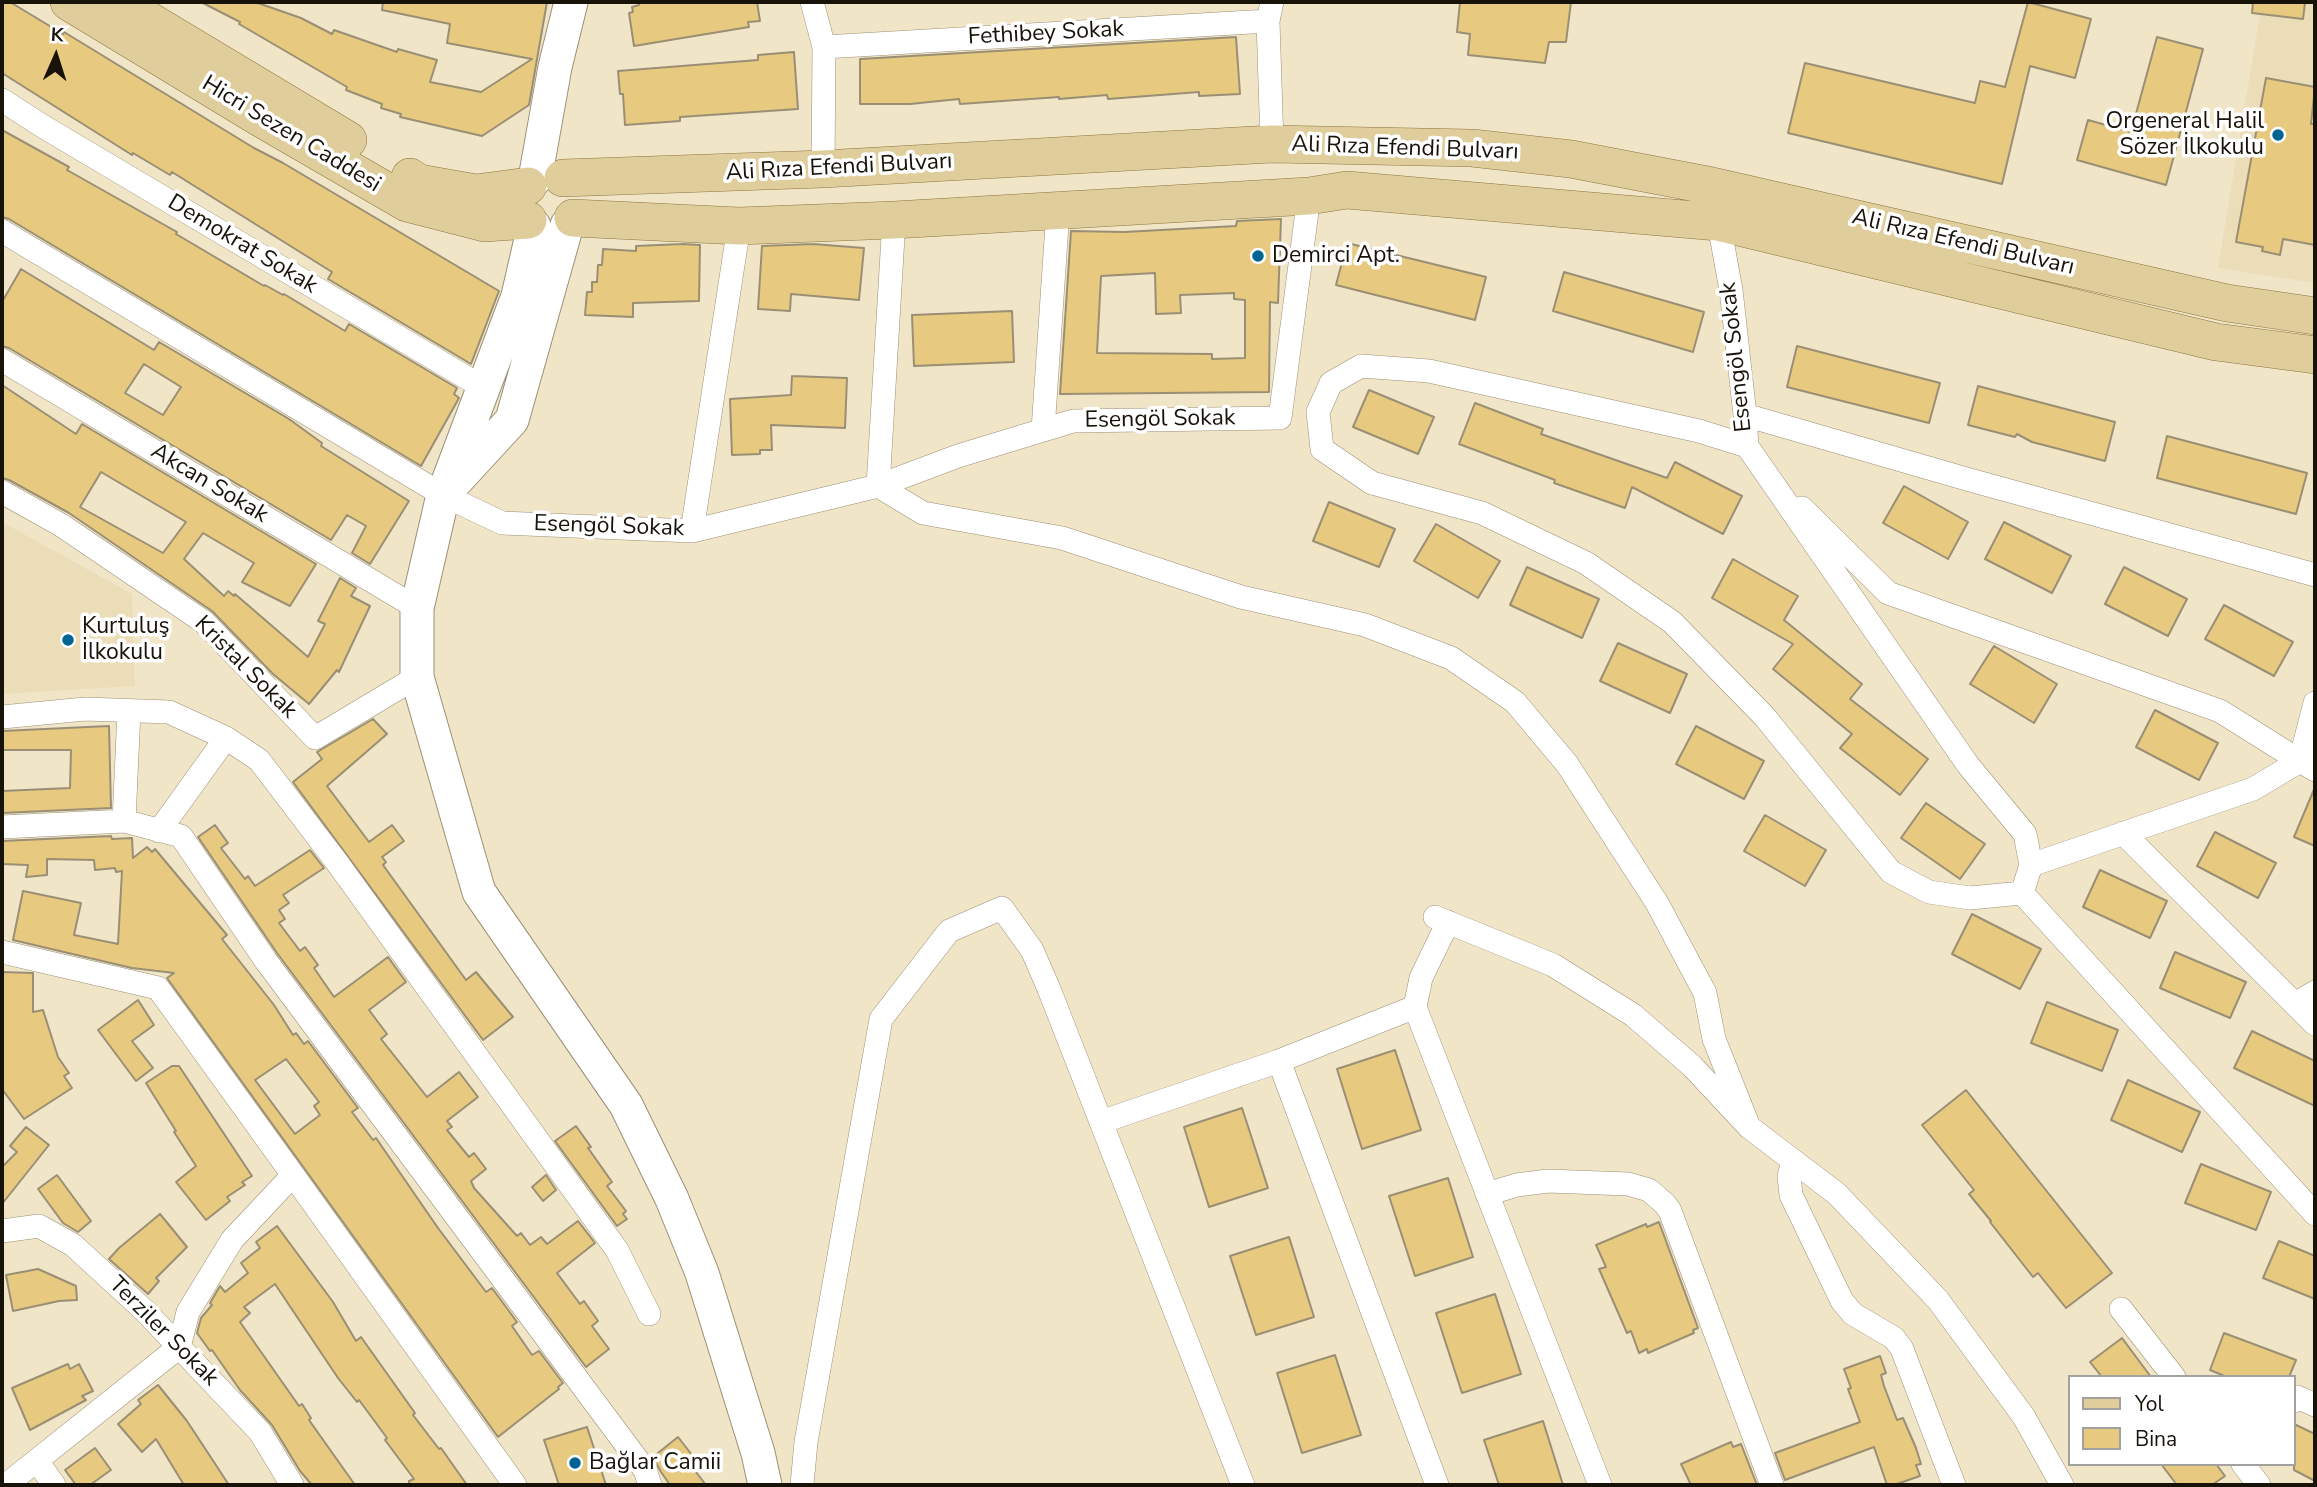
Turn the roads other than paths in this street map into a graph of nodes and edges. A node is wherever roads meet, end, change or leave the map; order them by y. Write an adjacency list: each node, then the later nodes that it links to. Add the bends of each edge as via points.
1 (69, 2): 13 (main road, Hicri Sezen Caddesi, via 407,203 485,223)
2 (118, 2): 5 (main road)
3 (573, 2): 13 (main road, via 574,84)
4 (812, 2): 7 (street)
5 (148, 11): 13 (main road, via 419,183)
6 (1270, 11): 7 (street, Fethibey Sokak); 9 (street)
7 (824, 47): 10 (street)
8 (2, 100): 22 (street, Demokrat Sokak)
9 (1272, 144): 10 (main road, Ali Rıza Efendi Bulvarı); 11 (main road, Ali Rıza Efendi Bulvarı, via 1472,148 1571,159)
10 (823, 169): 13 (main road, Ali Rıza Efendi Bulvarı)
11 (1712, 186): 16 (street, Esengöl Sokak); 19 (main road, Ali Rıza Efendi Bulvarı, via 2227,303)
12 (1309, 196): 14 (main road, Ali Rıza Efendi Bulvarı); 16 (main road, Ali Rıza Efendi Bulvarı, via 1347,190); 24 (street, Esengöl Sokak, via 1280,418 1073,421)
13 (548, 201): 17 (main road, Ali Rıza Efendi Bulvarı); 22 (main road); 29 (main road, via 512,420)
14 (1058, 210): 15 (main road, Ali Rıza Efendi Bulvarı); 24 (street)
15 (894, 220): 17 (main road, Ali Rıza Efendi Bulvarı); 27 (street)
16 (1718, 222): 20 (main road, Ali Rıza Efendi Bulvarı, via 2216,342); 23 (street, Esengöl Sokak)
17 (739, 226): 30 (street)
18 (2, 231): 29 (street, Esengöl Sokak)
19 (2315, 316)
20 (2315, 355)
21 (2, 360): 32 (street, Akcan Sokak)
22 (484, 388): 29 (main road)
23 (1745, 415): 25 (street, Esengöl Sokak); 31 (street)
24 (1043, 430): 27 (street, Esengöl Sokak)
25 (1747, 446): 26 (street); 44 (street, Esengöl Sokak, via 1699,431 1416,370 1361,366 1331,383 1318,412 1322,449 1372,483 1482,513 1586,563 1672,622 1765,716 1891,872 1929,892 1970,898)
26 (1762, 467): 38 (street, via 1888,593 2220,711); 43 (street, via 1968,765 2025,834)
27 (878, 486): 30 (street, Esengöl Sokak); 51 (street, via 923,513 1062,538 1241,597 1365,625 1451,658 1515,702 1567,764 1657,902 1705,993 1714,1039)
28 (2, 492): 33 (street, Kristal Sokak, via 61,525 204,622 315,738)
29 (443, 495): 30 (street, Esengöl Sokak, via 502,523); 32 (main road)
30 (692, 531)
31 (2315, 575)
32 (416, 608): 33 (main road)
33 (417, 677): 70 (main road, via 479,892 626,1105 672,1199 702,1273)
34 (2315, 703): 38 (street)
35 (129, 711): 36 (street, via 85,709); 37 (street, via 169,712); 39 (street)
36 (2, 717)
37 (226, 738): 41 (street); 58 (street, via 259,760 336,861 617,1250)
38 (2307, 765): 42 (street, via 2253,789)
39 (124, 821): 40 (street); 41 (street)
40 (2, 827)
41 (159, 831): 69 (street, via 181,836 266,961 645,1470)
42 (2123, 833): 43 (street); 46 (street)
43 (2031, 865): 44 (street)
44 (2022, 893): 55 (street)
45 (2, 953): 53 (street, via 158,988)
46 (2305, 998): 48 (street)
47 (1415, 1007): 49 (street); 51 (street, via 1441,920 1553,965 1633,1015 1692,1066); 54 (street)
48 (2315, 1024)
49 (1279, 1061): 50 (street); 73 (street)
50 (1101, 1122): 71 (street, via 1036,960 1002,908 949,931 881,1019); 72 (street)
51 (1749, 1127): 52 (street)
52 (1793, 1161): 76 (street, via 1791,1195 1843,1301 1853,1314 1894,1338 1902,1349); 77 (street, via 1837,1194 1938,1300 2024,1417)
53 (293, 1175): 59 (street, via 232,1240 188,1312); 68 (street)
54 (1487, 1194): 74 (street); 75 (street, via 1548,1181 1628,1184 1649,1190 1665,1204)
55 (2315, 1214)
56 (2, 1231): 59 (street, Terziler Sokak, via 39,1226 73,1245)
57 (2121, 1309): 60 (street)
58 (649, 1314)
59 (179, 1347): 63 (street); 67 (street, Terziler Sokak, via 260,1432)
60 (2172, 1375)
61 (2296, 1398): 62 (street)
62 (2315, 1405)
63 (37, 1461): 65 (street); 66 (street)
64 (2244, 1466): 78 (street)
65 (6, 1485)
66 (54, 1485)
67 (292, 1485)
68 (515, 1485)
69 (650, 1485)
70 (765, 1485)
71 (802, 1485)
72 (1243, 1485)
73 (1437, 1485)
74 (1600, 1485)
75 (1772, 1485)
76 (1954, 1485)
77 (2062, 1485)
78 (2259, 1485)

